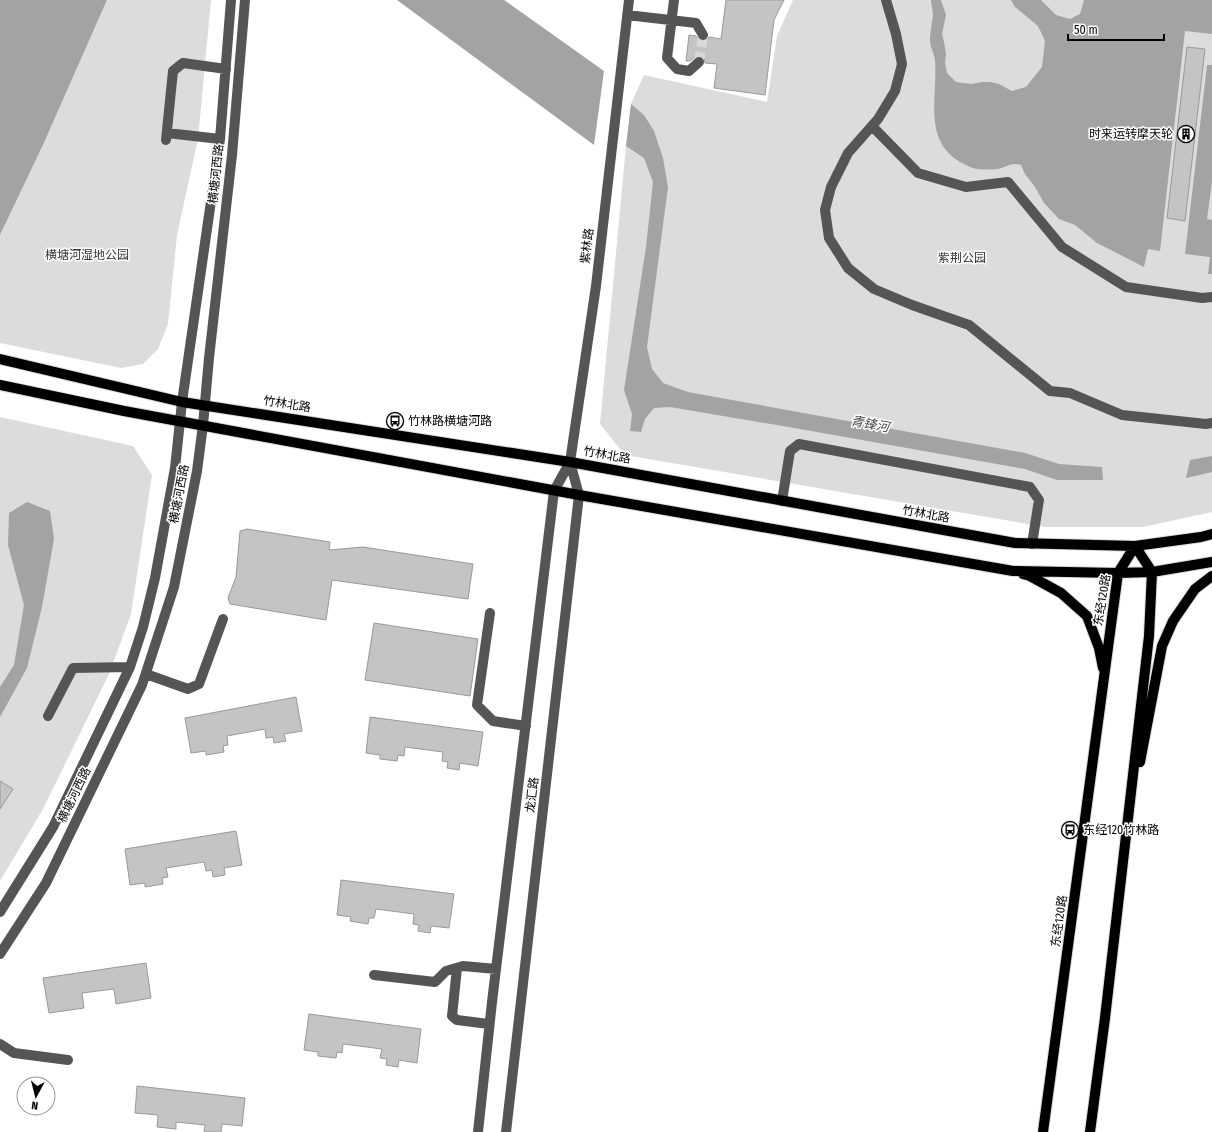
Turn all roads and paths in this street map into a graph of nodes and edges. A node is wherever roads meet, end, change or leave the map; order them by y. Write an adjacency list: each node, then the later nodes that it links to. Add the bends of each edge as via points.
1 (231, 0): 10 (street, 横塘河西路)
2 (245, 0): 17 (street, 横塘河西路, via 232,155)
3 (629, 0): 6 (street, 紫林路)
4 (674, 0): 7 (street)
5 (886, 0): 11 (street, via 902,64 895,91)
6 (627, 15): 7 (street); 21 (street, 紫林路, via 596,286)
7 (671, 20): 8 (street, via 696,23); 9 (street, via 667,58 677,69 689,71)
8 (703, 35)
9 (699, 62)
10 (226, 69): 12 (street, 横塘河西路); 12 (street, via 183,63 173,71 167,136)
11 (872, 126): 13 (street, via 918,173 966,186 1008,182 1062,247 1126,287 1202,298); 19 (street, via 848,153 831,187 825,210 829,238 848,268 874,289 969,325 1050,391 1070,393 1122,415)
12 (220, 139): 16 (street, 横塘河西路)
13 (1212, 297)
14 (0, 359): 16 (main road, 竹林北路)
15 (0, 385): 18 (main road)
16 (182, 402): 17 (main road, 竹林北路); 18 (street, 横塘河西路)
17 (205, 405): 20 (street, 横塘河西路); 21 (main road, 竹林北路)
18 (180, 420): 20 (main road); 35 (street, 横塘河西路, via 175,468 155,578)
19 (1212, 423)
20 (203, 425): 22 (main road); 36 (street, 横塘河西路, via 197,471 174,587)
21 (570, 462): 22 (street, 紫林路); 23 (street, 龙汇路); 24 (main road, 竹林北路)
22 (554, 491): 23 (main road); 39 (street, 龙汇路)
23 (579, 495): 28 (main road); 50 (street, 龙汇路)
24 (782, 501): 26 (main road, 竹林北路); 26 (street, via 790,451 799,444 1030,487 1039,500)
25 (1212, 534): 27 (main road, 竹林北路)
26 (1032, 544): 27 (main road, 竹林北路)
27 (1135, 546): 30 (main road); 31 (main road, 东经120路)
28 (949, 559): 31 (main road, via 1013,571); 37 (main road, via 1030,576 1061,593 1087,616 1099,648)
29 (1212, 562): 30 (main road)
30 (1152, 572): 31 (main road); 40 (main road, via 1148,636)
31 (1118, 574): 37 (main road, 东经120路)
32 (1212, 576): 40 (main road, via 1195,589 1173,620 1162,646)
33 (490, 613): 39 (street, via 477,705 493,721)
34 (223, 619): 36 (street, via 199,684 188,689)
35 (130, 667): 38 (street, via 73,668); 41 (street, 横塘河西路, via 53,827)
36 (146, 674): 42 (street, 横塘河西路, via 46,883)
37 (1105, 677): 51 (main road, 东经120路)
38 (48, 716)
39 (526, 726): 44 (street, 龙汇路)
40 (1125, 834): 52 (main road)
41 (0, 912)
42 (0, 954)
43 (457, 968): 44 (street, via 463,966); 45 (street, via 446,971 435,982); 46 (street, via 452,1016 458,1020)
44 (496, 969): 46 (street, 龙汇路)
45 (374, 975)
46 (489, 1024): 49 (street, 龙汇路)
47 (0, 1044): 48 (street, via 14,1053)
48 (68, 1060)
49 (478, 1132)
50 (506, 1132)
51 (1043, 1132)
52 (1090, 1132)

